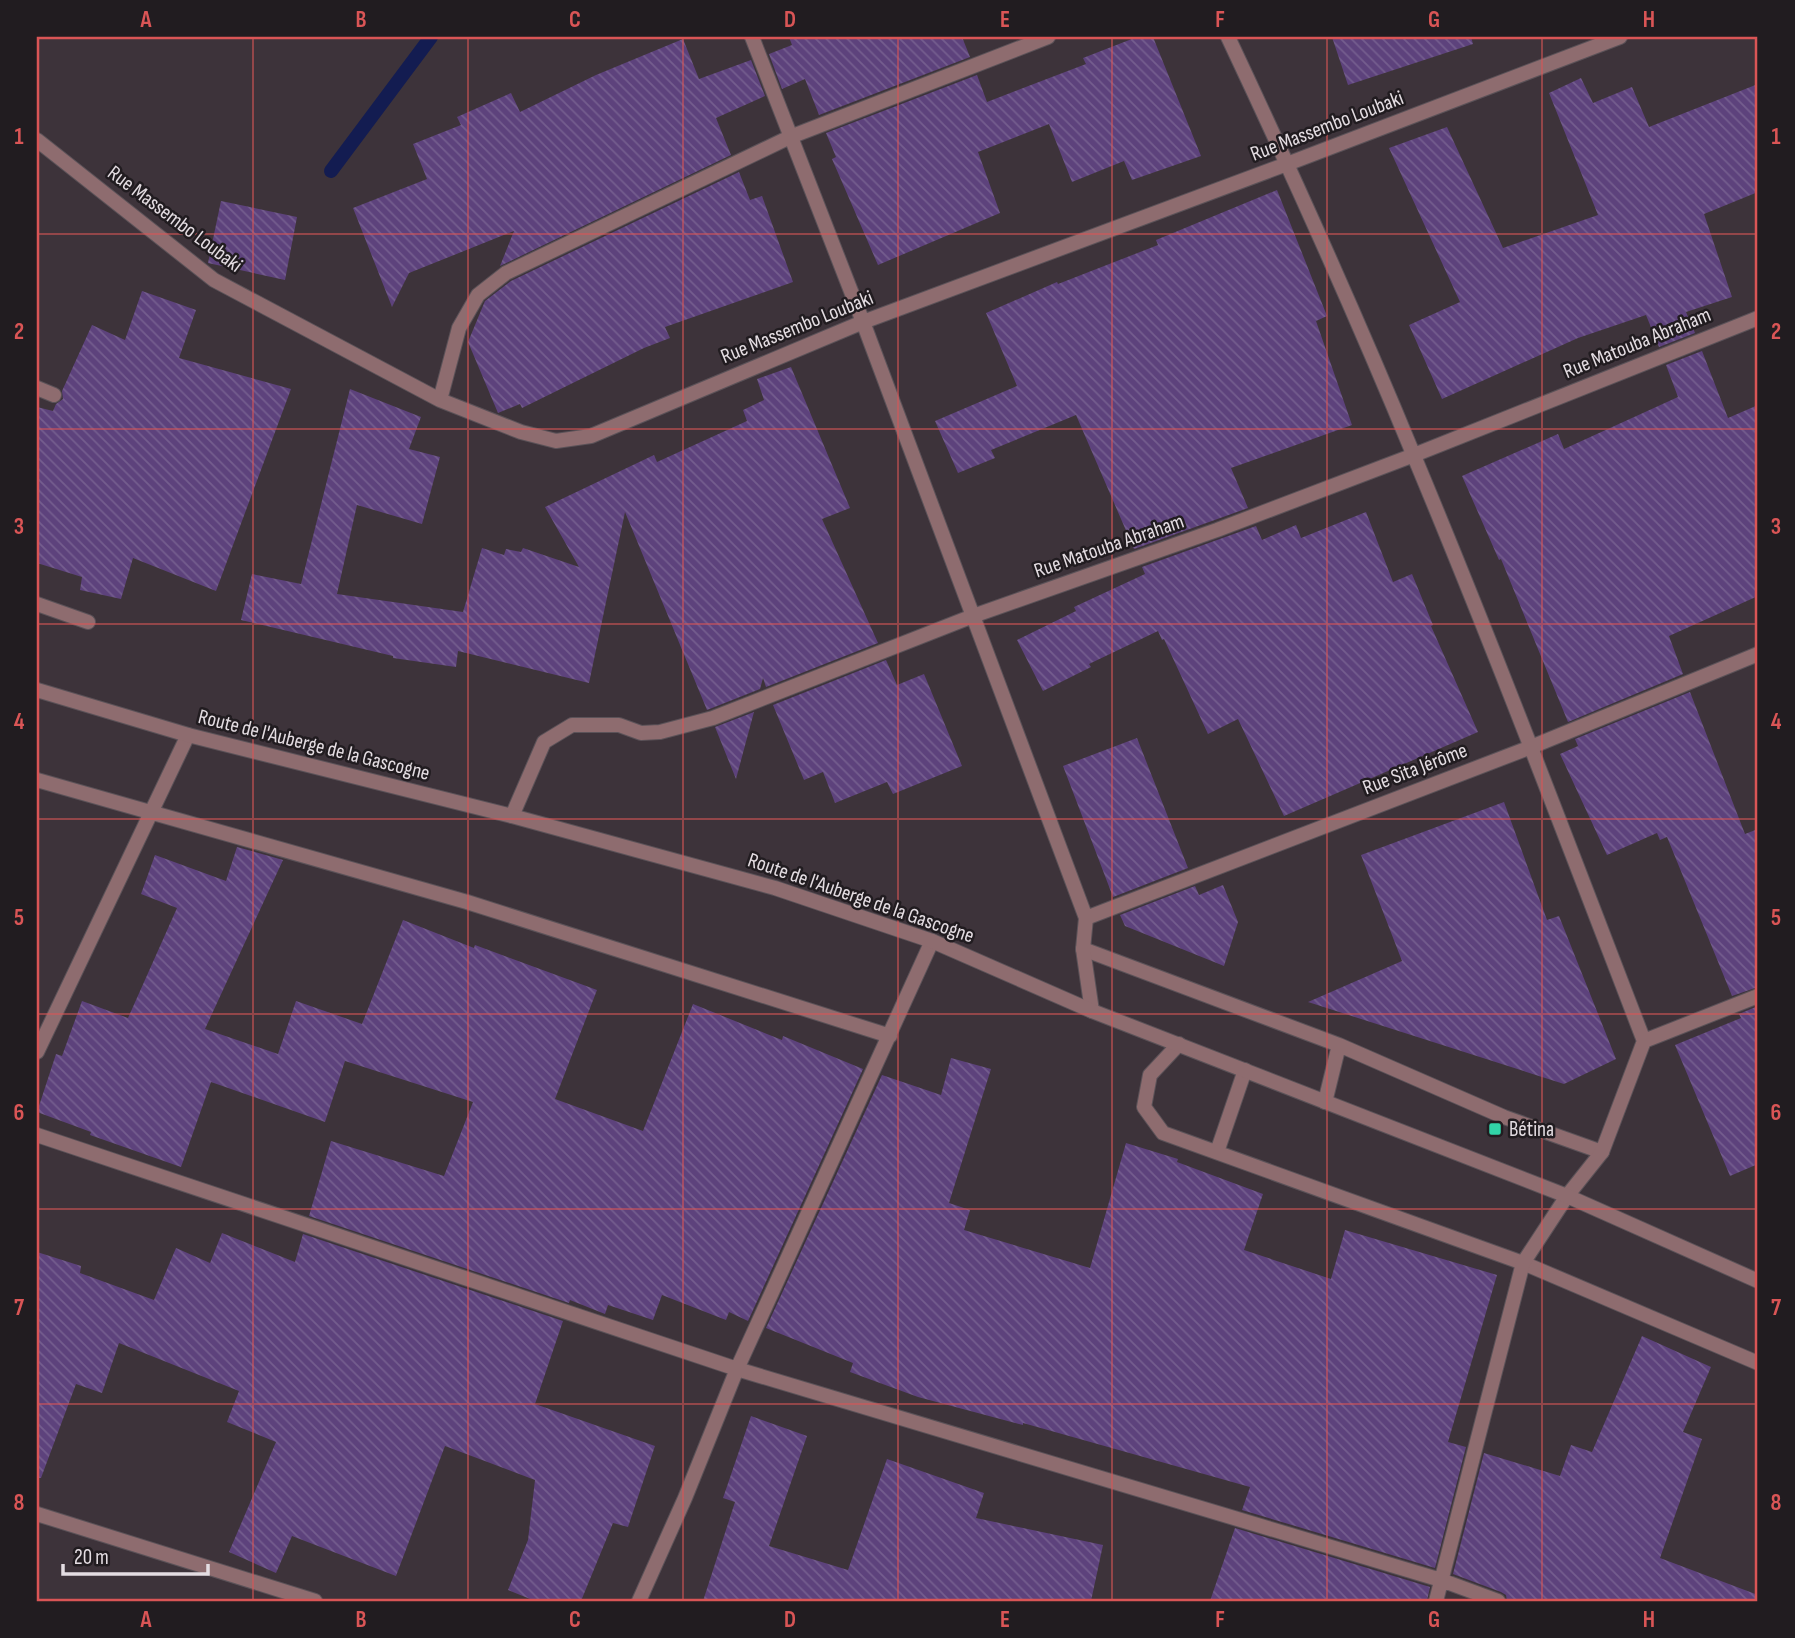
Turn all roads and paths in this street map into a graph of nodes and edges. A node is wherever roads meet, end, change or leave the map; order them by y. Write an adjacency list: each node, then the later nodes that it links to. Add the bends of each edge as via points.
1 (752, 37): 5 (street)
2 (1048, 37): 5 (street)
3 (1228, 37): 7 (street)
4 (1620, 37): 7 (street, Rue Massembo Loubaki)
5 (790, 137): 9 (street); 12 (street, via 506,273 478,295 458,328)
6 (37, 140): 12 (street, Rue Massembo Loubaki, via 214,280)
7 (1287, 164): 9 (street, Rue Massembo Loubaki); 13 (street)
8 (1758, 318): 13 (street, Rue Matouba Abraham)
9 (863, 322): 12 (street, Rue Massembo Loubaki, via 591,436 556,441); 15 (street)
10 (37, 387): 11 (street)
11 (54, 395)
12 (440, 400)
13 (1414, 455): 15 (street, Rue Matouba Abraham); 20 (street)
14 (37, 604): 16 (street)
15 (973, 616): 23 (street, Rue Matouba Abraham, via 713,718 641,733 619,725 572,724 544,742); 24 (street)
16 (88, 622)
17 (1758, 654): 20 (street, Rue Sita Jérôme)
18 (37, 690): 19 (street, Route de l'Auberge de la Gascogne)
19 (188, 735): 22 (street); 23 (street, Route de l'Auberge de la Gascogne)
20 (1531, 747): 24 (street, Rue Sita Jérôme); 30 (street)
21 (37, 780): 22 (street)
22 (151, 813): 29 (street, via 467,902); 33 (street)
23 (512, 816): 25 (street, Route de l'Auberge de la Gascogne, via 775,888)
24 (1086, 918): 26 (street)
25 (932, 941): 28 (street, Route de l'Auberge de la Gascogne); 29 (street)
26 (1083, 949): 28 (street); 32 (street)
27 (1758, 996): 30 (street)
28 (1092, 1011): 31 (street, Route de l'Auberge de la Gascogne)
29 (890, 1036): 43 (street)
30 (1644, 1041): 38 (street)
31 (1179, 1044): 34 (street, Route de l'Auberge de la Gascogne); 37 (street, via 1150,1075 1144,1107 1163,1133)
32 (1339, 1045): 35 (street); 38 (street, via 1504,1117)
33 (37, 1052)
34 (1245, 1070): 35 (street, Route de l'Auberge de la Gascogne); 37 (street)
35 (1325, 1102): 39 (street, Route de l'Auberge de la Gascogne)
36 (37, 1135): 43 (street)
37 (1217, 1152): 40 (street)
38 (1602, 1152): 39 (street)
39 (1566, 1196): 40 (street); 41 (street, Route de l'Auberge de la Gascogne)
40 (1523, 1263): 42 (street); 45 (street)
41 (1758, 1281)
42 (1758, 1363)
43 (737, 1369): 45 (street); 47 (street)
44 (37, 1514): 46 (street)
45 (1441, 1580): 48 (street); 49 (street)
46 (315, 1601)
47 (639, 1601)
48 (1436, 1601)
49 (1498, 1601)

